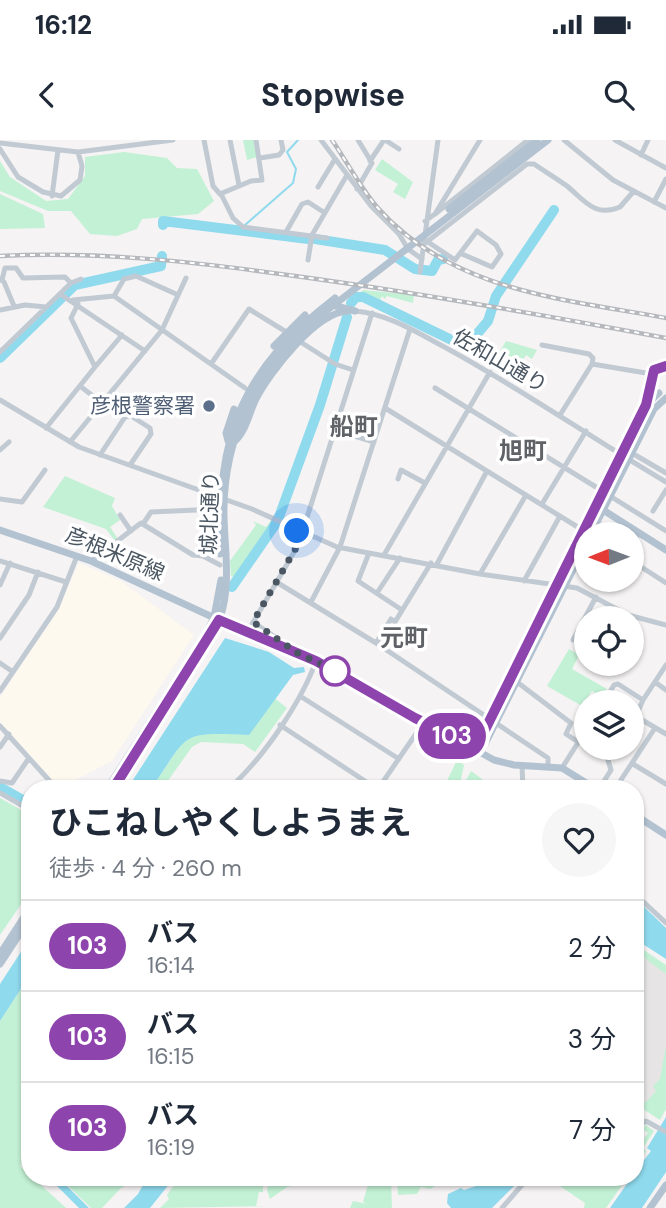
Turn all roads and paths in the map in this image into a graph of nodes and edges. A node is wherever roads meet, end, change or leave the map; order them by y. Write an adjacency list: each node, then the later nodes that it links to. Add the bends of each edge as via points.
1 (173, 140): 17 (street)
2 (204, 140): 34 (street, via 213,186)
3 (230, 140): 30 (street)
4 (256, 140): 24 (street)
5 (281, 140): 24 (street, via 279,155)
6 (321, 140): 25 (street)
7 (358, 140): 26 (street)
8 (384, 140): 20 (street); 26 (street)
9 (438, 140): 41 (street)
10 (480, 140): 39 (street)
11 (528, 140): 39 (street)
12 (537, 140): 40 (main road, 城北通り)
13 (548, 140): 40 (main road, 城北通り)
14 (564, 140): 33 (street, via 612,180)
15 (615, 140): 23 (street)
16 (648, 140): 23 (street)
17 (154, 142): 22 (street)
18 (0, 143): 21 (street)
19 (0, 149): 35 (street, via 18,177)
20 (399, 149)
21 (58, 150): 22 (street); 35 (street)
22 (78, 152): 35 (street, via 80,180 61,196)
23 (640, 155): 27 (street)
24 (260, 158): 30 (street, via 262,180)
25 (335, 159): 28 (street); 31 (street)
26 (370, 161): 32 (street)
27 (666, 168)
28 (347, 175): 32 (street); 38 (street)
29 (666, 179): 36 (street)
30 (239, 185): 34 (street)
31 (318, 187)
32 (357, 189): 48 (street)
33 (634, 191): 36 (street); 45 (street, via 620,208 600,211 530,163)
34 (221, 194): 42 (street, via 243,227)
35 (51, 195)
36 (654, 202): 37 (street)
37 (666, 208)
38 (325, 213): 42 (street, via 308,202 302,204); 43 (street)
39 (435, 214): 41 (street)
40 (446, 215): 91 (main road, 城北通り, via 313,314 246,396)
41 (425, 221): 45 (street)
42 (286, 232): 43 (street)
43 (312, 236): 44 (street); 47 (street)
44 (327, 238)
45 (426, 243): 46 (street, via 455,260); 48 (street)
46 (461, 254): 46 (street, via 477,231 501,254 492,267)
47 (308, 260)
48 (421, 262): 49 (street)
49 (420, 272)
50 (187, 278): 54 (street)
51 (1, 279): 53 (street, via 5,268 16,268 23,278 65,277); 58 (street)
52 (80, 279): 53 (street)
53 (71, 283): 55 (street)
54 (176, 294): 56 (street, via 136,276 124,279); 64 (street)
55 (63, 295): 57 (street); 59 (street)
56 (114, 296): 57 (street); 64 (street)
57 (75, 302): 66 (street); 73 (street, via 71,317)
58 (14, 306): 59 (street); 60 (street)
59 (46, 307): 70 (street)
60 (0, 310)
61 (355, 311): 62 (street, 佐和山通り); 65 (main road, via 319,306); 67 (main road, via 335,313)
62 (372, 313): 63 (street, 佐和山通り); 74 (street)
63 (410, 329): 75 (street, 佐和山通り); 83 (street)
64 (162, 330): 69 (street); 71 (street)
65 (285, 332): 67 (street); 71 (street, via 249,309); 78 (main road)
66 (122, 335): 69 (street); 73 (street)
67 (300, 341): 74 (street, via 333,363); 91 (main road, via 264,385 240,437)
68 (542, 345): 72 (street, via 589,354)
69 (145, 351): 82 (street)
70 (0, 352)
71 (211, 364): 78 (street)
72 (592, 364): 76 (street); 85 (street)
73 (95, 367): 77 (street)
74 (354, 370): 87 (street)
75 (490, 372): 84 (street); 85 (street, 佐和山通り)
76 (652, 374)
77 (80, 386): 82 (street); 86 (street)
78 (245, 388): 91 (main road, via 226,433)
79 (435, 388): 84 (street)
80 (664, 395): 96 (main road)
81 (0, 400): 86 (street)
82 (102, 403): 90 (street)
83 (385, 408): 92 (street); 93 (street)
84 (468, 408): 93 (street); 98 (street)
85 (560, 415): 88 (street, 佐和山通り)
86 (46, 428): 90 (street)
87 (335, 430): 92 (street); 123 (street)
88 (586, 430): 96 (street, 佐和山通り); 98 (street)
89 (9, 442): 94 (street)
90 (70, 442): 95 (street)
91 (231, 442): 108 (main road, 城北通り)
92 (374, 442): 125 (street)
93 (446, 445): 100 (street); 103 (street)
94 (0, 450)
95 (100, 455): 97 (street); 97 (street, via 125,417 131,416 150,428 151,434)
96 (628, 455): 101 (street, 佐和山通り); 104 (street, 佐和山通り); 106 (main road)
97 (130, 465): 108 (street)
98 (565, 468): 106 (street); 110 (street)
99 (45, 470): 109 (street, via 22,502)
100 (488, 471): 107 (street); 135 (street)
101 (666, 472)
102 (398, 479): 103 (street, via 401,470)
103 (425, 482): 129 (street)
104 (666, 482)
105 (666, 490): 113 (street)
106 (607, 494): 111 (main road); 122 (street)
107 (526, 495): 110 (street); 140 (street)
108 (221, 498): 112 (main road, 城北通り); 123 (street); 151 (main road, 城北通り, via 225,582)
109 (0, 499)
110 (542, 504): 115 (street)
111 (600, 508): 116 (main road); 117 (main road)
112 (219, 509): 118 (street, via 151,512); 137 (main road, 城北通り)
113 (653, 511)
114 (120, 515): 121 (street)
115 (560, 516): 119 (street); 141 (street)
116 (593, 522)
117 (622, 522)
118 (143, 524): 121 (street); 137 (street, via 193,555)
119 (574, 524)
120 (0, 530): 128 (main road, 彦根米原線)
121 (131, 531): 133 (street)
122 (666, 531)
123 (303, 534): 125 (street); 143 (street)
124 (644, 536): 126 (main road)
125 (340, 547): 127 (street); 149 (street)
126 (666, 550)
127 (369, 553): 129 (street); 147 (street, via 358,581)
128 (77, 555): 133 (main road, 彦根米原線); 142 (street)
129 (384, 555): 130 (street)
130 (400, 558): 135 (street); 147 (street)
131 (574, 560): 146 (main road)
132 (0, 561): 134 (street)
133 (91, 561): 151 (main road, 彦根米原線)
134 (9, 563): 139 (street); 145 (street)
135 (434, 564): 140 (street); 150 (street)
136 (574, 564): 146 (main road)
137 (220, 565): 151 (main road, 城北通り)
138 (644, 569): 144 (street)
139 (38, 572): 142 (street); 155 (street, via 29,595)
140 (480, 574): 141 (street)
141 (524, 581): 146 (street)
142 (66, 582): 162 (street, via 51,618)
143 (278, 583): 149 (street); 152 (street)
144 (666, 583)
145 (0, 585)
146 (561, 586): 148 (street); 163 (main road); 173 (main road)
147 (377, 593): 150 (street)
148 (596, 597): 153 (street, via 628,615); 156 (street)
149 (311, 602): 157 (street)
150 (402, 610): 157 (street)
151 (217, 619): 154 (main road, 彦根米原線); 191 (main road, 城北通り); 192 (main road, 城北通り)
152 (253, 622): 154 (street); 158 (street)
153 (666, 625)
154 (247, 633): 158 (main road, 彦根米原線)
155 (0, 638)
156 (573, 640)
157 (376, 643): 173 (street)
158 (299, 654): 159 (main road, 彦根米原線)
159 (316, 661): 169 (street); 172 (main road, 彦根米原線)
160 (0, 663): 162 (street)
161 (666, 665): 164 (street)
162 (13, 672): 168 (street)
163 (517, 681): 173 (main road); 179 (street, via 571,723 566,734)
164 (655, 682): 167 (street); 170 (street)
165 (611, 690): 166 (street, via 618,684)
166 (627, 690)
167 (666, 690)
168 (0, 691)
169 (300, 696): 174 (street); 184 (street)
170 (644, 698)
171 (644, 721): 176 (street)
172 (424, 722): 182 (main road, 彦根米原線); 184 (street)
173 (493, 722): 182 (main road); 188 (street, via 548,758)
174 (280, 725): 193 (street); 194 (street)
175 (0, 726): 177 (street)
176 (655, 728): 178 (street); 186 (street)
177 (9, 734): 180 (street); 183 (street)
178 (666, 734)
179 (574, 739)
180 (0, 747)
181 (574, 748): 189 (street)
182 (478, 750): 187 (main road, 彦根米原線, via 494,760)
183 (29, 758): 190 (street); 200 (street, via 12,783)
184 (399, 759): 195 (street)
185 (608, 760): 198 (street, via 611,770)
186 (633, 764): 199 (street); 201 (street)
187 (522, 765): 188 (main road, 彦根米原線); 196 (street)
188 (548, 766): 189 (main road, 彦根米原線)
189 (562, 768): 197 (main road)
190 (49, 780)
191 (113, 780)
192 (119, 780)
193 (238, 780)
194 (364, 780)
195 (384, 780)
196 (523, 780)
197 (583, 780)
198 (604, 780)
199 (621, 780)
200 (0, 781)
201 (666, 784)
202 (0, 793): 203 (street)
203 (21, 805)
204 (644, 821): 205 (main road)
205 (666, 835)
206 (644, 902): 208 (street)
207 (21, 922): 210 (main road)
208 (666, 923)
209 (21, 932): 211 (main road)
210 (0, 954)
211 (0, 964)
212 (644, 1122): 213 (street)
213 (666, 1132)
214 (666, 1185): 217 (main road)
215 (521, 1186): 216 (street)
216 (502, 1208)
217 (650, 1208)

